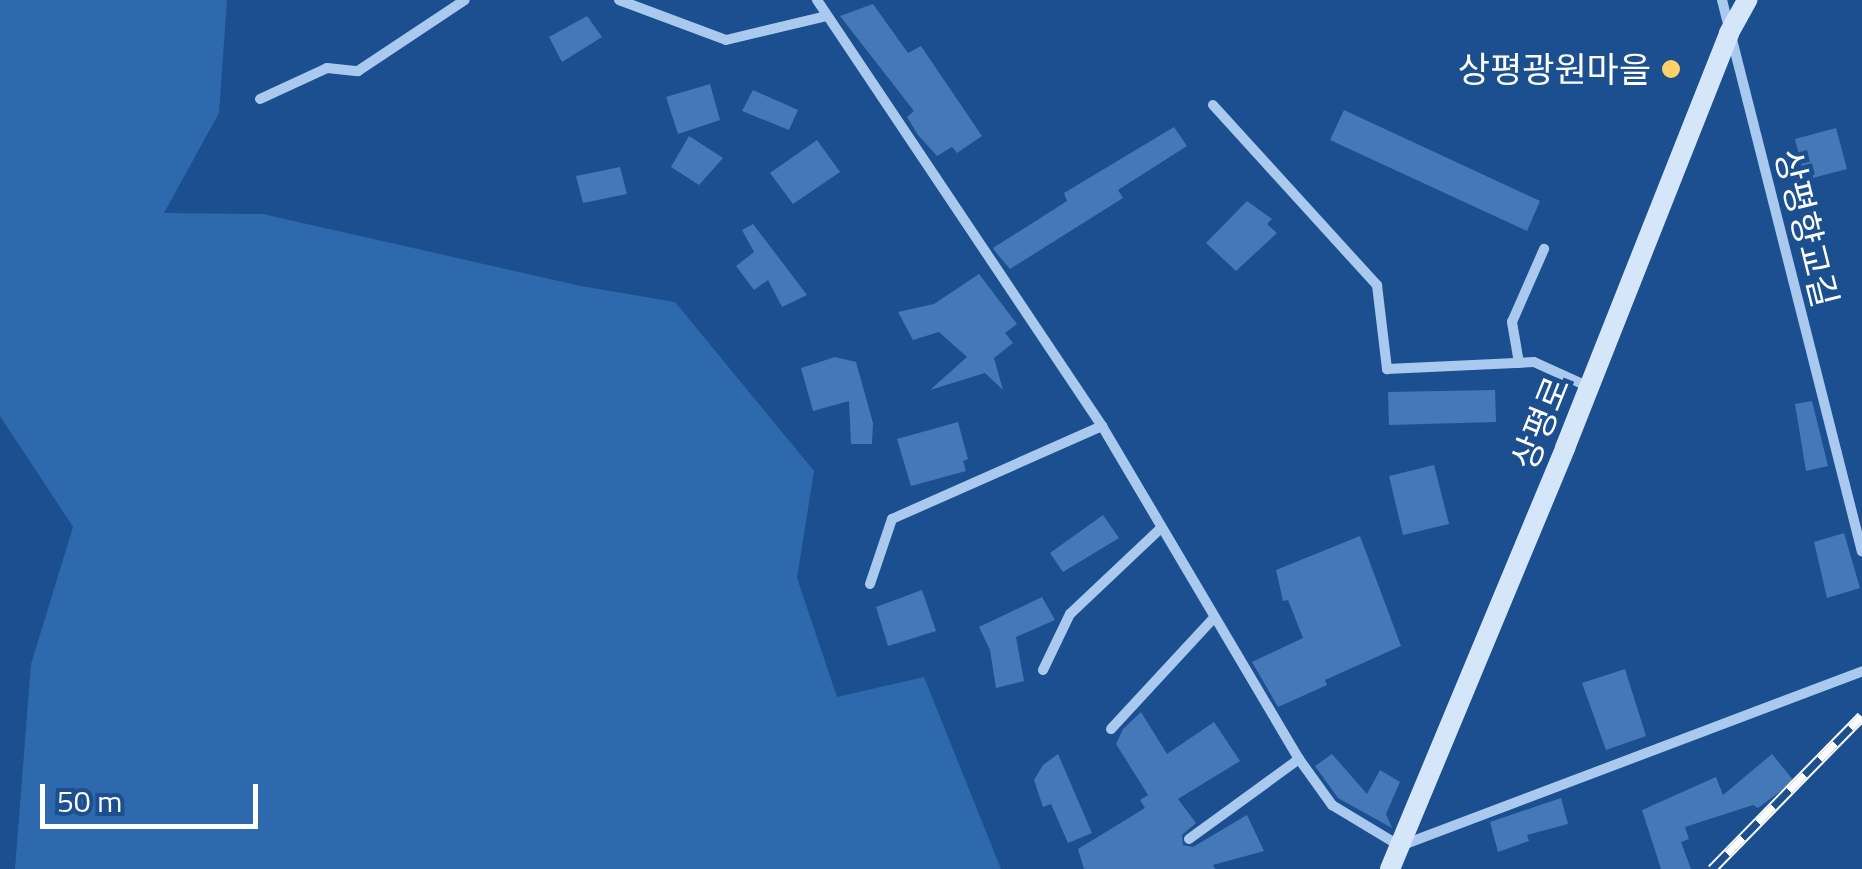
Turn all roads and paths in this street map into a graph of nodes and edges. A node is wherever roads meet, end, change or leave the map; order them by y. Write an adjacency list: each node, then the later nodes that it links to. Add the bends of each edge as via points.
1 (465, 0): 8 (street, via 358,71 327,68)
2 (620, 0): 6 (street, via 726,40)
3 (817, 0): 6 (street)
4 (1722, 0): 7 (street, 상평향교길)
5 (1747, 0): 7 (main road, 상평로)
6 (827, 16): 13 (street)
7 (1730, 33): 12 (main road, 상평로); 15 (street, 상평향교길)
8 (260, 98)
9 (1213, 105): 11 (street, via 1377,285 1387,369)
10 (1544, 249): 11 (street, via 1512,322)
11 (1519, 363): 12 (street, via 1534,362)
12 (1589, 388): 23 (main road, 상평로)
13 (1102, 426): 14 (street); 16 (street, via 892,519)
14 (1160, 529): 17 (street); 18 (street, via 1070,614)
15 (1862, 552)
16 (870, 584)
17 (1214, 618): 20 (street); 21 (street)
18 (1043, 670)
19 (1862, 670): 23 (street)
20 (1111, 729)
21 (1298, 759): 22 (street); 23 (street, via 1332,805)
22 (1189, 838)
23 (1400, 846): 24 (main road, 상평로)
24 (1390, 869)

